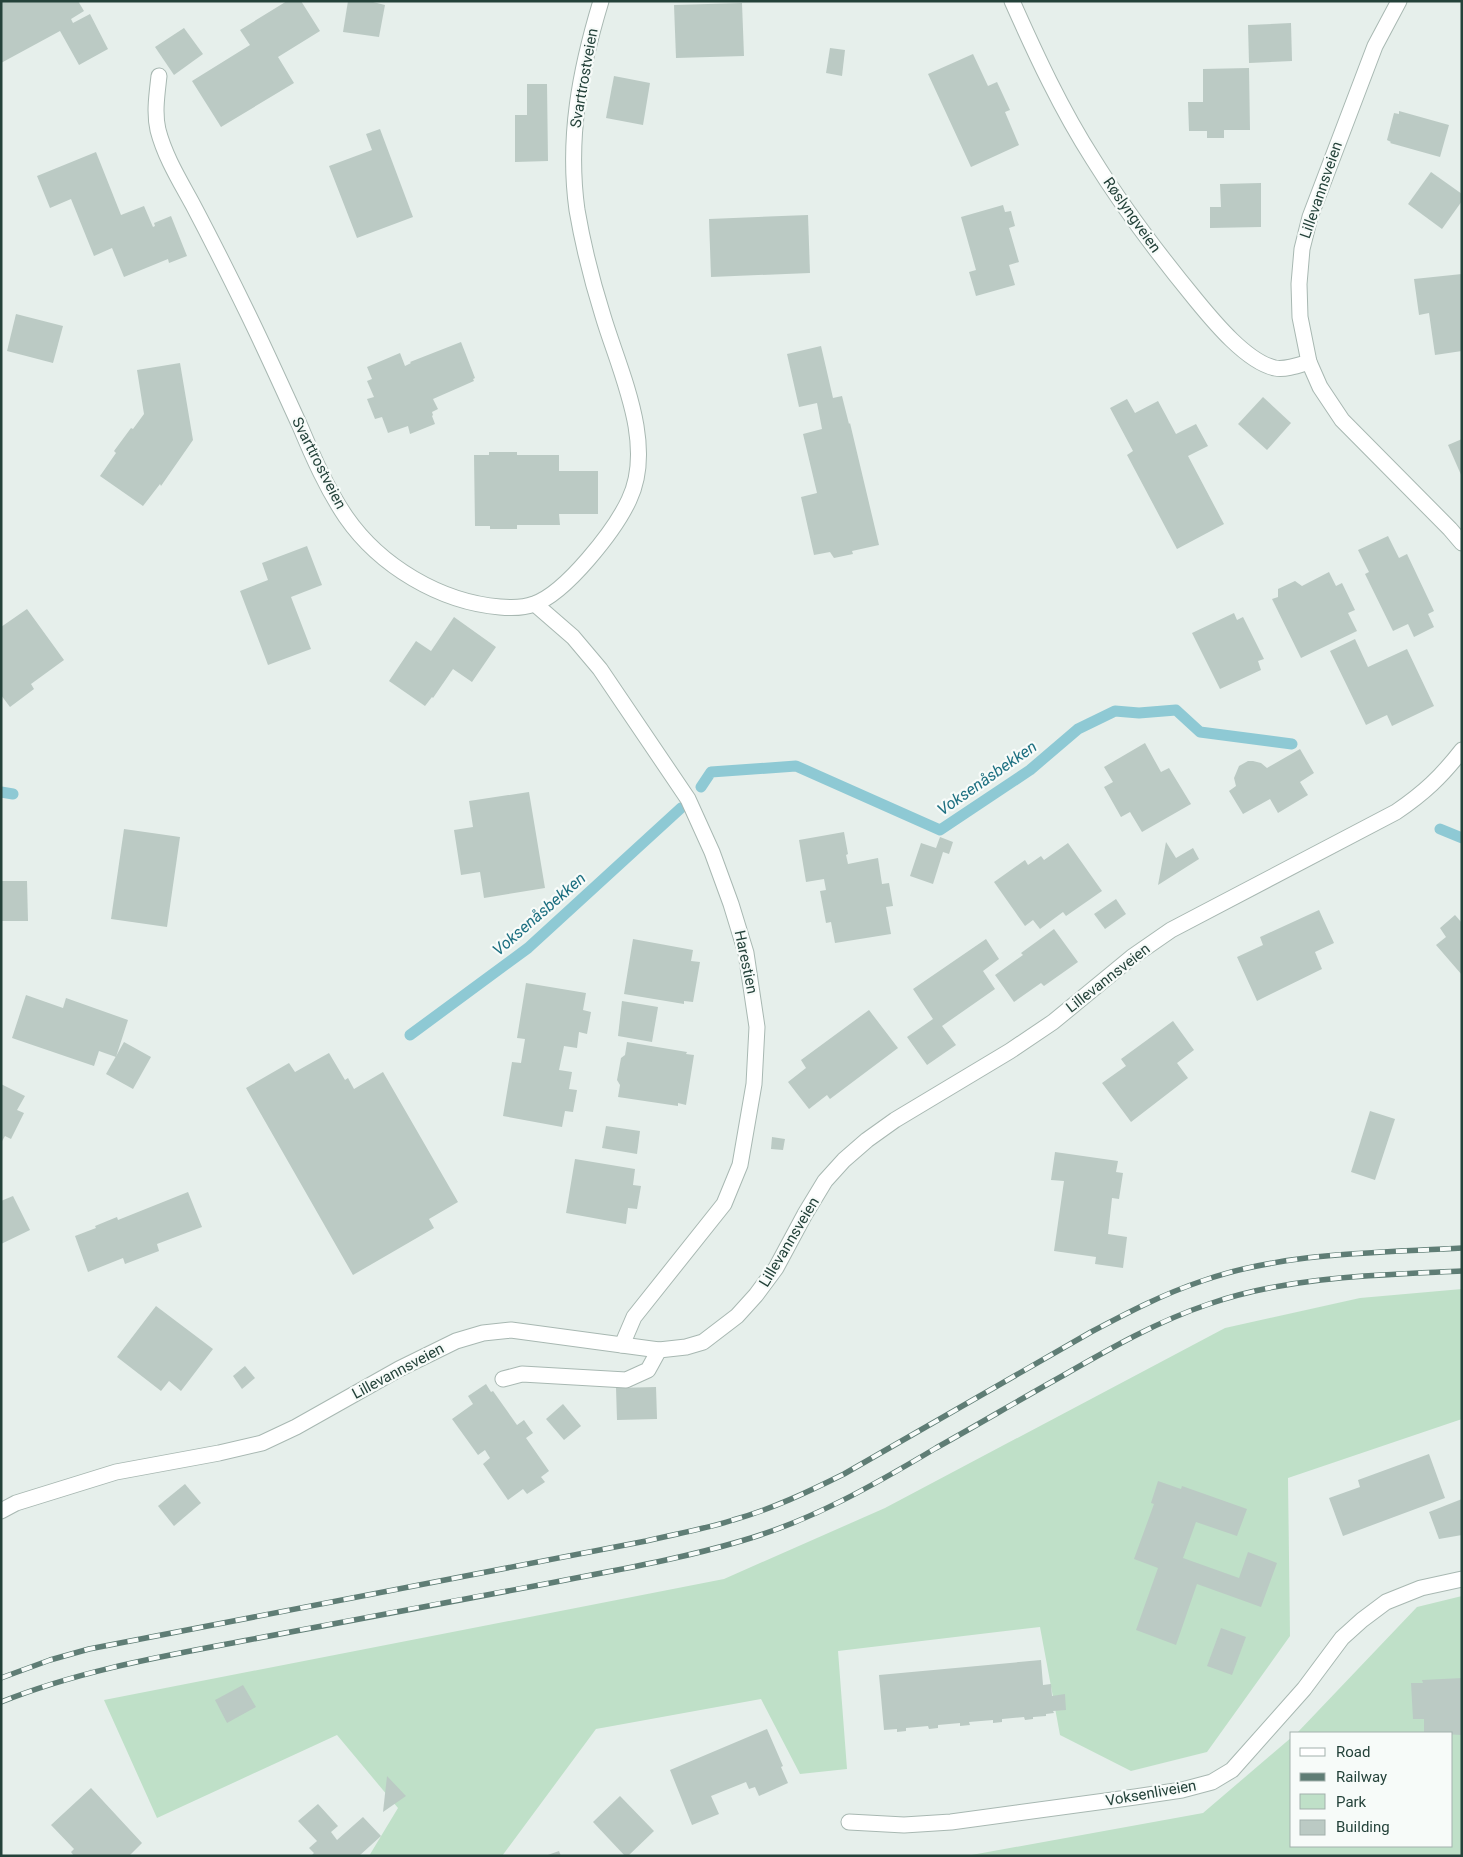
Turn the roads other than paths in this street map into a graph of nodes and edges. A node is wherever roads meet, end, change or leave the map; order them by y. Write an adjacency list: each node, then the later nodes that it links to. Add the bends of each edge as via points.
1 (601, 1): 7 (street, Svarttrostveien, via 589,40 574,122 573,164 577,209 588,264 636,426 639,449 637,483 614,526 587,560 557,590)
2 (1012, 1): 5 (street, Røslyngveien, via 1045,73 1092,159 1180,280 1237,345 1262,363 1277,368)
3 (1400, 1): 5 (street, Lillevannsveien, via 1375,46 1310,217 1302,249 1299,284 1300,316)
4 (159, 76): 7 (street, Svarttrostveien, via 156,110 158,130 166,153 237,291 319,470 347,519 398,569 431,589 486,606 512,608)
5 (1309, 362): 6 (street, Lillevannsveien, via 1320,387 1342,420)
6 (1462, 544)
7 (534, 604): 9 (street, Harestien, via 573,637 600,669 688,799 712,852 746,953 757,1027 754,1084 740,1165 724,1204 634,1317)
8 (1462, 750): 10 (street, Lillevannsveien, via 1443,774 1396,812 1171,930 1053,1022 867,1140 825,1181 776,1268 738,1316 703,1342)
9 (622, 1345): 10 (street, Lillevannsveien); 12 (street, Lillevannsveien, via 511,1330 456,1340 262,1443 116,1472 16,1503)
10 (659, 1350): 11 (street, via 648,1370 626,1380 522,1374)
11 (503, 1379)
12 (1, 1511)
13 (1462, 1579): 14 (street, Voksenliveien, via 1421,1588 1386,1602 1362,1620 1342,1638 1304,1689 1232,1770 1212,1782 1182,1790 951,1822 904,1825)
14 (849, 1822)

